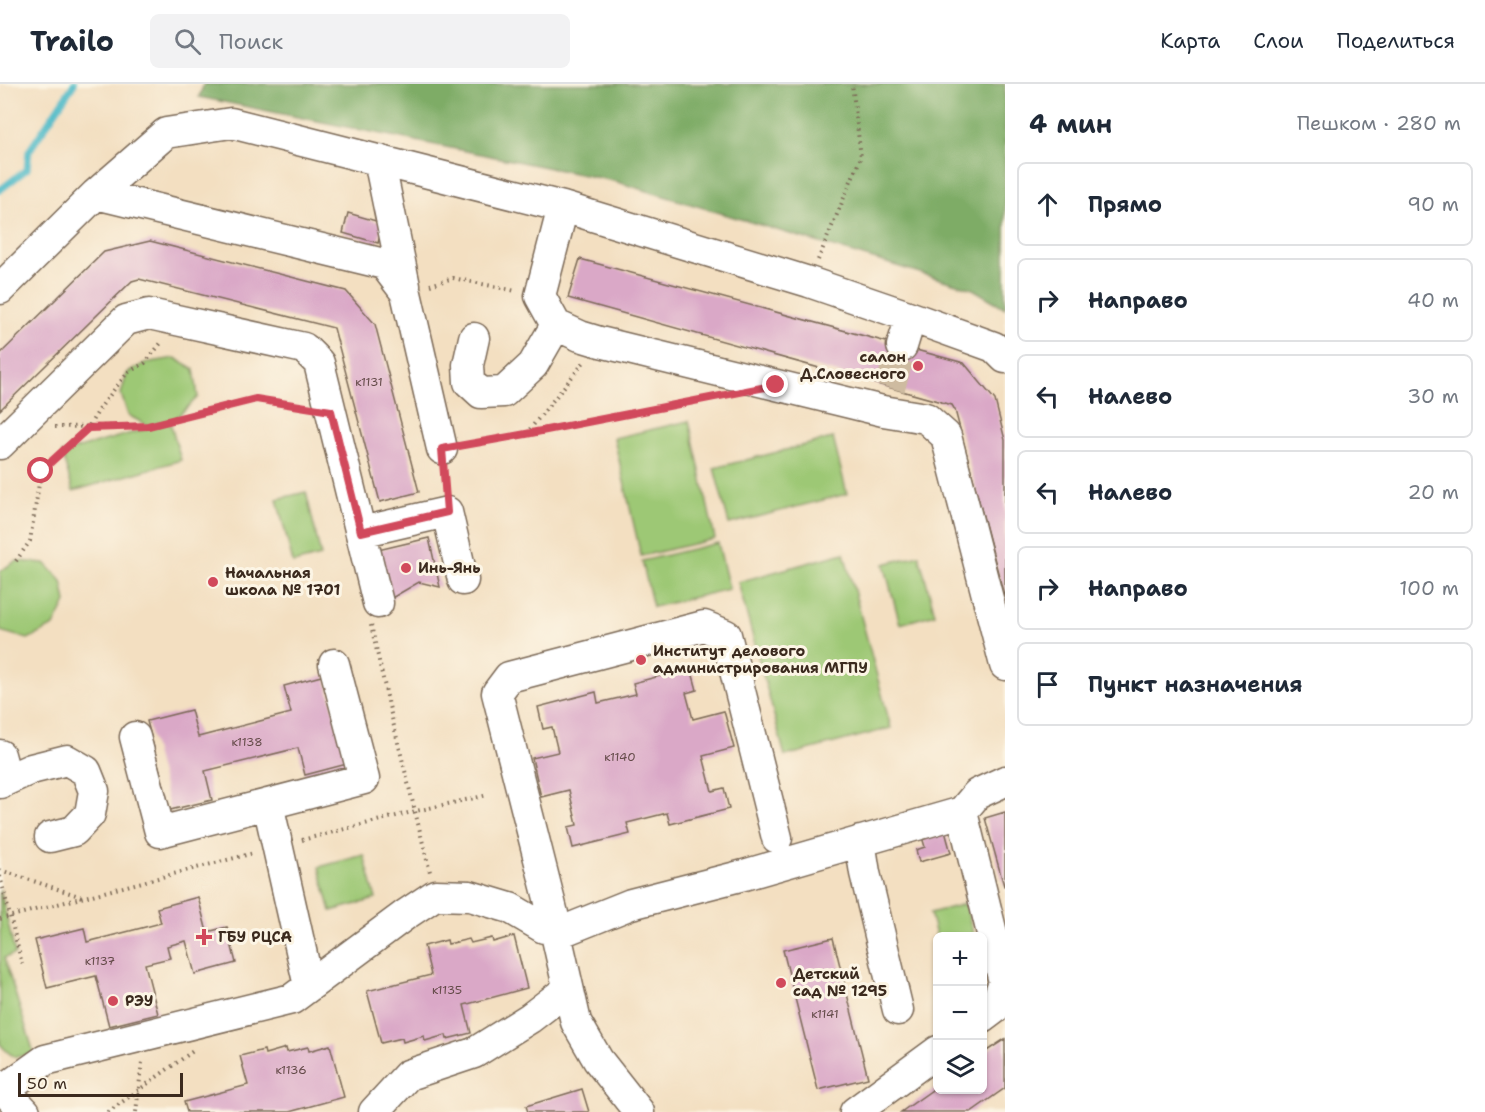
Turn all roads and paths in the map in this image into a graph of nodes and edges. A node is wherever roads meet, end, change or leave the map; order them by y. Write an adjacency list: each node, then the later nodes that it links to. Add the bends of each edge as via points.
1 (852, 84): 5 (path, via 861,157)
2 (379, 160): 3 (street, via 231,123 166,133); 4 (street); 7 (street)
3 (96, 194): 6 (street); 7 (street, via 384,264)
4 (564, 207): 5 (street); 8 (street)
5 (809, 282): 9 (street)
6 (0, 289)
7 (406, 292): 8 (path, via 453,278); 21 (street)
8 (540, 296): 11 (street)
9 (911, 317): 14 (street); 15 (street, via 994,347)
10 (177, 320): 17 (street, via 304,348 319,363); 18 (path, via 145,363 127,373); 20 (street, via 149,314 126,320)
11 (556, 325): 12 (street, via 533,365 504,392 481,393 469,382); 13 (street)
12 (474, 338)
13 (600, 342): 19 (path); 27 (street, via 887,400 926,418 946,436)
14 (902, 346)
15 (1005, 358)
16 (719, 396): 19 (path)
17 (331, 411): 18 (path, via 256,399 148,426); 22 (street)
18 (88, 428): 20 (path, via 49,427); 23 (path, via 41,471 30,541)
19 (526, 434): 21 (path)
20 (7, 437)
21 (442, 449)
22 (361, 532): 24 (street, via 447,512); 25 (street)
23 (16, 561)
24 (463, 580)
25 (378, 603): 35 (path, via 369,617)
26 (334, 664): 34 (street, via 364,779)
27 (1005, 665)
28 (135, 736): 34 (street, via 159,832)
29 (0, 755): 30 (street)
30 (0, 772)
31 (1005, 781): 36 (street, via 977,794)
32 (0, 783): 37 (street, via 31,769 67,760 86,771 94,791 90,814 74,831)
33 (488, 795): 35 (path)
34 (268, 804): 40 (street)
35 (416, 811): 40 (path); 43 (path)
36 (962, 812): 39 (street); 52 (street, via 1004,982 994,1009)
37 (50, 837)
38 (777, 838): 47 (street, via 726,635 704,626 509,677 497,693 553,914)
39 (860, 841): 47 (street, via 632,904); 51 (street)
40 (278, 846): 44 (path); 49 (street)
41 (0, 870): 44 (path)
42 (0, 876): 45 (path)
43 (435, 895): 47 (street, via 470,896 510,908); 49 (street)
44 (82, 897): 45 (path)
45 (10, 916): 46 (path); 48 (path)
46 (0, 919)
47 (550, 931): 50 (street)
48 (22, 964)
49 (309, 986): 53 (street, via 292,999)
50 (568, 989): 61 (street, via 474,1053 408,1075); 62 (street, via 576,1022 598,1060)
51 (898, 1010)
52 (987, 1014)
53 (146, 1035): 56 (street, via 45,1060); 57 (path)
54 (195, 1050): 57 (path)
55 (933, 1055): 63 (street)
56 (2, 1088): 58 (street)
57 (138, 1090): 59 (path); 60 (path)
58 (25, 1112)
59 (108, 1112)
60 (136, 1112)
61 (374, 1112)
62 (639, 1112)
63 (855, 1112)

